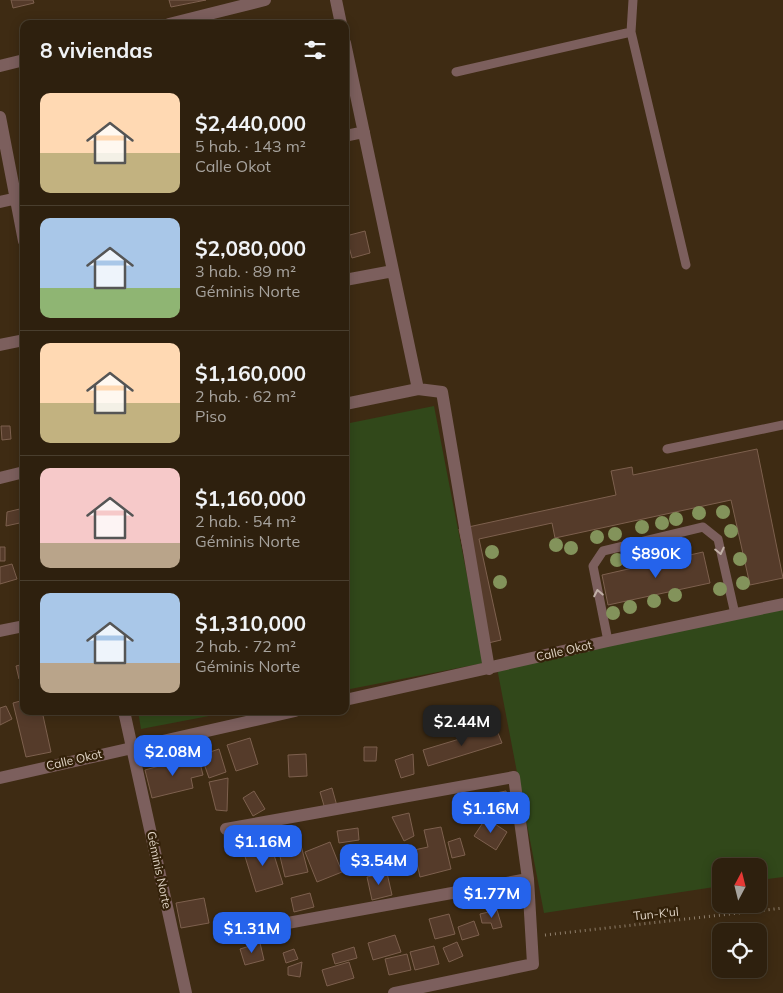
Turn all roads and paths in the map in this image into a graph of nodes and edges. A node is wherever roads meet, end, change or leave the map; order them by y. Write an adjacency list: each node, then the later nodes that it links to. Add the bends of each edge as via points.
1 (265, 0): 4 (street)
2 (336, 0): 5 (street)
3 (633, 0): 6 (lane)
4 (186, 20)
5 (340, 20)
6 (631, 32): 10 (lane); 16 (lane)
7 (20, 61): 9 (street)
8 (349, 62): 12 (street)
9 (0, 66)
10 (456, 72)
11 (0, 117): 14 (street)
12 (364, 132): 13 (street); 17 (street)
13 (349, 135)
14 (20, 197): 15 (street)
15 (0, 202)
16 (686, 265)
17 (393, 271): 18 (street); 21 (street)
18 (349, 279)
19 (20, 341): 20 (street)
20 (0, 345)
21 (418, 389): 22 (street); 32 (street, via 442,392)
22 (349, 403)
23 (783, 425): 24 (lane)
24 (667, 449)
25 (20, 473): 26 (street)
26 (0, 478)
27 (783, 604): 28 (street, Calle Okot)
28 (735, 614): 31 (street, Calle Okot); 31 (lane, one-way to 28, via 593,566 603,552 703,526 718,539)
29 (20, 627): 30 (street)
30 (0, 631)
31 (608, 641): 32 (street, Calle Okot)
32 (489, 669): 33 (street, Calle Okot)
33 (349, 699)
34 (125, 715): 36 (street, Géminis Norte)
35 (275, 715): 36 (street, Calle Okot)
36 (132, 746): 37 (street, Calle Okot); 43 (street, Géminis Norte)
37 (0, 778)
38 (226, 828): 39 (street, via 514,777)
39 (528, 879): 41 (street); 42 (street)
40 (783, 908): 42 (path, Tun-K'ul)
41 (249, 930)
42 (532, 936): 44 (street, via 533,964)
43 (186, 993)
44 (394, 993)

